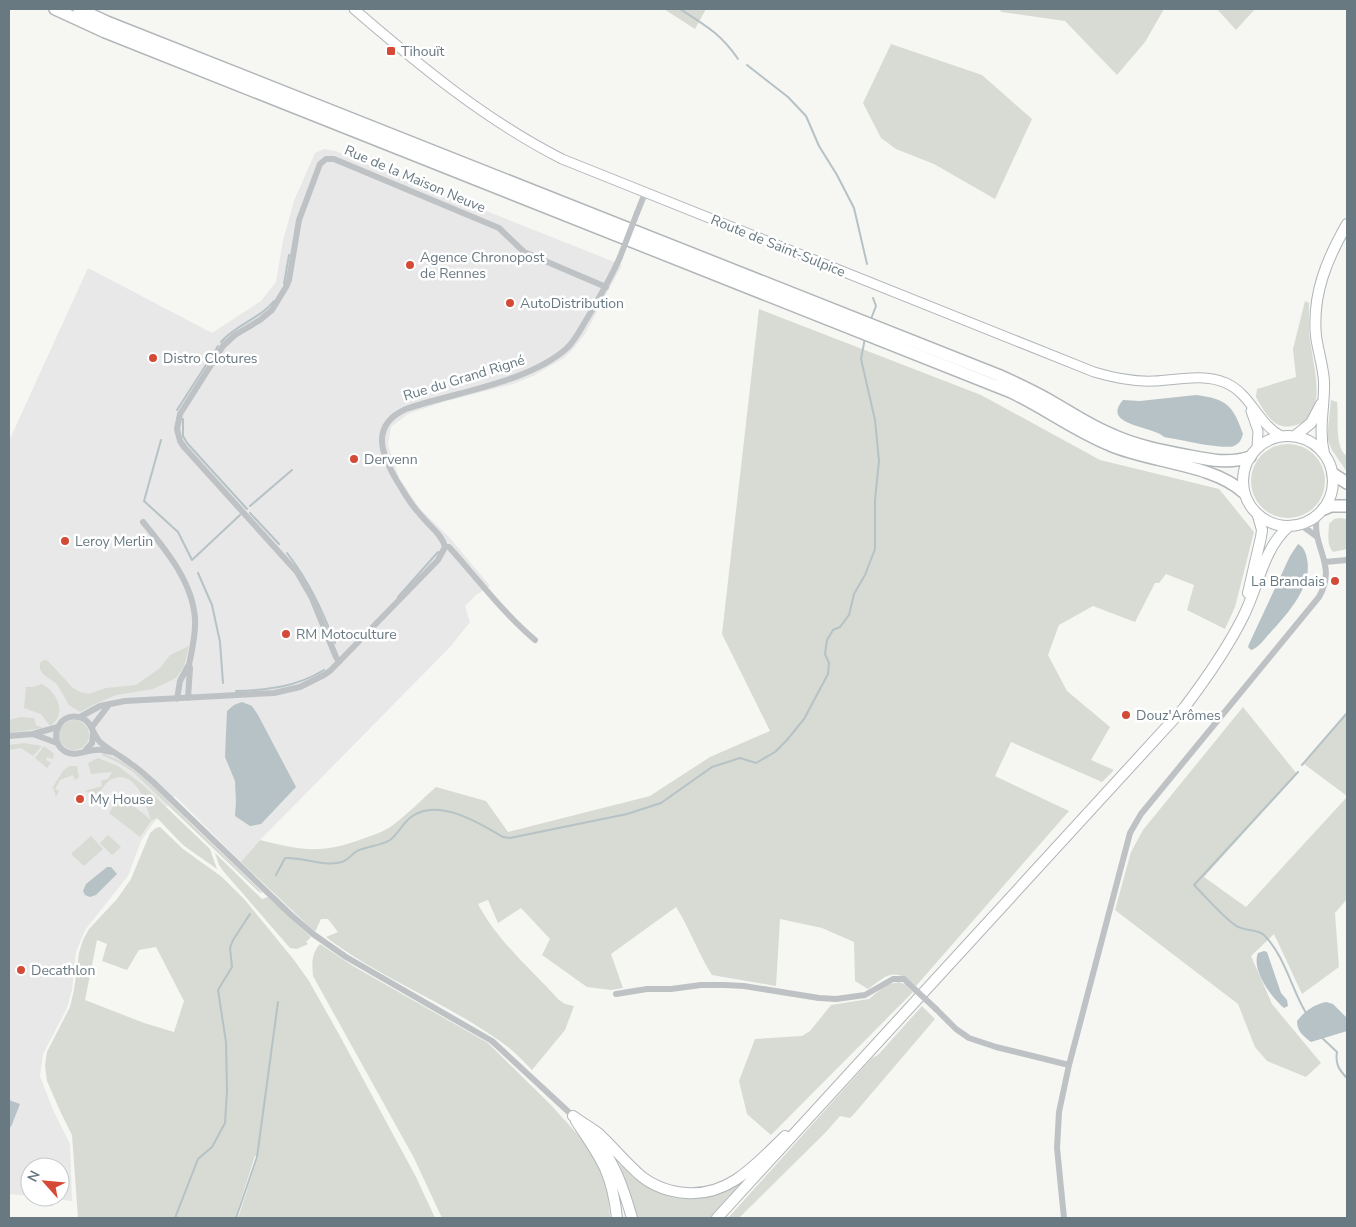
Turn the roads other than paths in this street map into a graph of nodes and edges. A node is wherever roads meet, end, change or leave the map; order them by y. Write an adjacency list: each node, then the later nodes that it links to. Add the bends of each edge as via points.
1 (55, 9): 7 (highway, via 141,46)
2 (79, 9): 7 (highway)
3 (354, 9): 4 (street, Route de Saint-Sulpice, via 469,102 526,141)
4 (645, 193): 6 (street, Rue du Grand Rigné, bridge); 8 (street, Route de Saint-Sulpice, via 1094,372 1133,381 1193,377 1214,379)
5 (1347, 224): 9 (main road, via 1326,265 1316,301)
6 (606, 286): 24 (street, Rue du Grand Rigné, via 572,343 559,355 521,375 406,409 387,423 382,442 384,457 418,512 440,536); 29 (street, Rue de la Maison Neuve, via 524,252 499,228 339,160 326,158 317,168 298,220 289,280 282,296 272,310 223,346 180,414 177,429 180,441 296,572 312,598)
7 (868, 329): 12 (highway, via 1016,383 1091,425 1128,441 1219,461 1238,461); 16 (highway, via 1011,392 1110,445 1214,476)
8 (1239, 392): 10 (street, Route de Saint-Sulpice, via 1268,427); 12 (street, Route de Saint-Sulpice, via 1248,404 1258,431)
9 (1323, 398): 11 (main road, via 1310,423); 13 (main road, via 1320,436)
10 (1281, 436): 11 (main road); 12 (main road, via 1268,440)
11 (1295, 436): 13 (main road, via 1311,442)
12 (1253, 452): 16 (main road, via 1243,474)
13 (1324, 453): 14 (main road)
14 (1333, 474): 15 (highway); 18 (main road, via 1332,492)
15 (1347, 483)
16 (1243, 492): 19 (main road)
17 (1347, 506): 18 (highway, via 1331,506)
18 (1321, 513): 21 (main road); 23 (street, via 1315,528)
19 (1258, 516): 22 (main road, via 1272,524); 28 (main road, via 1262,530 1260,544 1246,599)
20 (143, 522): 30 (street, via 171,558 191,598 195,629)
21 (1301, 525): 22 (main road); 23 (street)
22 (1288, 527): 28 (main road, via 1275,543 1244,615)
23 (1316, 537): 26 (street)
24 (445, 547): 27 (street, Rue du Grand Rigné, via 449,547); 29 (street, via 438,560)
25 (1347, 560): 26 (street)
26 (1325, 562): 43 (street, via 1325,584 1315,602 1134,824)
27 (535, 640)
28 (1228, 642): 44 (main road, via 1206,679 1161,734)
29 (339, 662): 32 (street, via 324,675 285,692)
30 (189, 665): 31 (street, via 180,681); 32 (street)
31 (177, 698): 32 (street); 33 (street, via 126,701)
32 (188, 698)
33 (108, 706): 34 (street, via 100,706); 36 (street)
34 (80, 717): 35 (street, via 66,718); 36 (street, via 89,722)
35 (58, 726): 37 (street); 39 (street)
36 (92, 730): 40 (street, via 92,743); 41 (street)
37 (33, 734): 38 (street); 39 (street)
38 (9, 736)
39 (57, 743): 40 (street, via 72,754)
40 (85, 751): 41 (street)
41 (111, 752): 45 (street, via 152,781 313,934 346,957 492,1040)
42 (616, 994): 43 (street, bridge, via 725,985 836,999 865,996 893,979 904,979 969,1038)
43 (1069, 1065): 49 (street, via 1057,1131)
44 (830, 1094): 45 (main road, via 814,1105 739,1179 719,1190 700,1193 672,1191 650,1182 596,1132); 48 (main road)
45 (573, 1116): 46 (main road, via 607,1169 614,1190); 47 (main road, via 611,1161 624,1189)
46 (617, 1218)
47 (632, 1218)
48 (717, 1218)
49 (1064, 1218)

